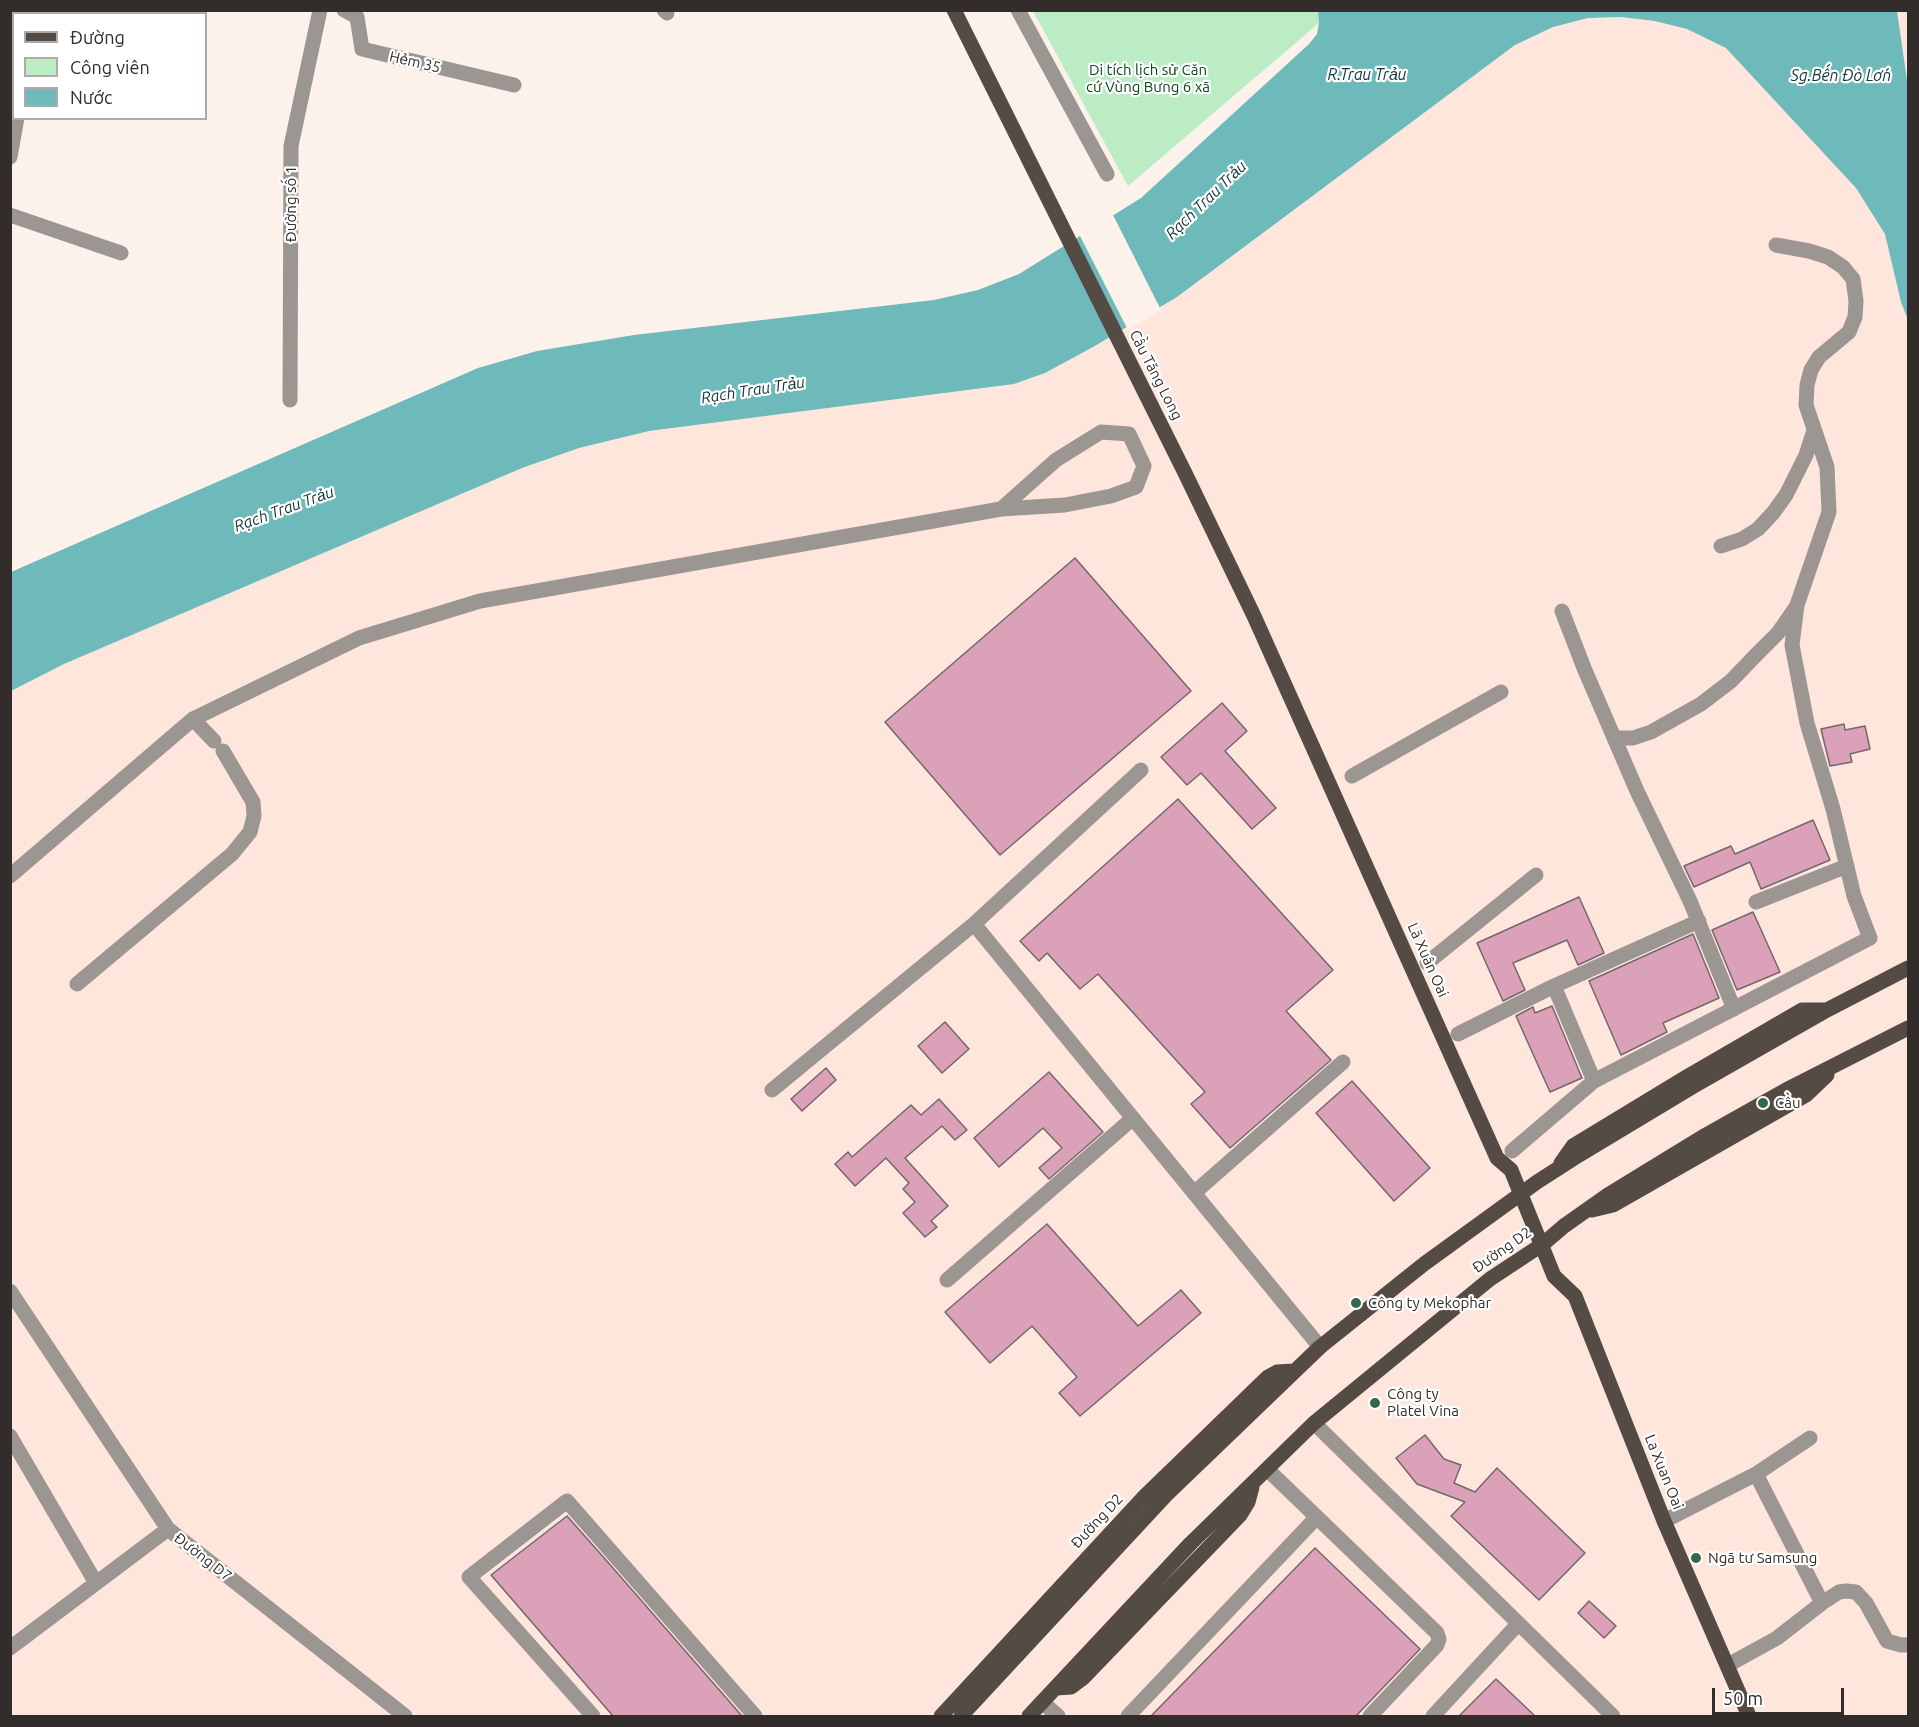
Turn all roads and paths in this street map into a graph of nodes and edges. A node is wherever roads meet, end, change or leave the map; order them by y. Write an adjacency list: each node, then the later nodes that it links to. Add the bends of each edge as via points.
1 (320, 10): 12 (street, Đường số 1, via 291,146)
2 (344, 10): 5 (street, Hẻm 35, via 357,17 362,49)
3 (954, 10): 42 (main road, Cầu Tăng Long, via 1215,534 1497,1158 1510,1170)
4 (1018, 10): 8 (street)
5 (514, 85)
6 (17, 120): 7 (street)
7 (10, 157)
8 (1107, 174)
9 (10, 215): 11 (street)
10 (1776, 245): 13 (street, via 1828,257 1852,279 1856,301 1849,332 1820,357 1807,385 1806,405)
11 (121, 253)
12 (290, 400)
13 (1814, 430): 15 (street, via 1797,475 1773,513 1758,529); 16 (street, via 1827,467 1829,512)
14 (1001, 510): 14 (street, via 1065,506 1136,487 1143,466 1129,434 1101,432 1056,460); 19 (street, via 480,601 359,638)
15 (1721, 546)
16 (1797, 605): 20 (street, via 1778,633 1731,681 1701,704 1651,732 1633,738); 23 (street, via 1792,645 1799,687)
17 (1562, 611): 20 (street)
18 (1501, 692): 22 (street)
19 (193, 719): 25 (street); 31 (street, via 219,746 253,802 255,816 250,832 231,854)
20 (1614, 738): 27 (street)
21 (1141, 770): 28 (street)
22 (1352, 776)
23 (1847, 866): 26 (street); 33 (street, via 1870,938)
24 (1536, 875): 29 (street)
25 (10, 876)
26 (1756, 902)
27 (1699, 921): 32 (street); 33 (street)
28 (974, 924): 38 (street); 39 (street)
29 (1427, 963)
30 (1908, 968): 42 (main road, Đường D2, via 1692,1087)
31 (77, 984)
32 (1554, 986): 35 (street); 37 (street)
33 (1734, 1009): 37 (street)
34 (1908, 1028): 43 (main road, Đường D2, via 1706,1135 1584,1212)
35 (1458, 1034)
36 (1343, 1062): 41 (street)
37 (1594, 1081): 40 (street)
38 (772, 1090)
39 (1132, 1119): 41 (street); 44 (street)
40 (1512, 1151)
41 (1194, 1193): 46 (street)
42 (1522, 1194): 43 (main road, La Xuan Oai); 46 (main road, Đường D2)
43 (1543, 1244): 48 (main road, Đường D2, via 1490,1279); 54 (main road, La Xuan Oai, via 1554,1276 1575,1296)
44 (947, 1280)
45 (10, 1291): 55 (street, Đường D7)
46 (1320, 1347): 47 (main road, Đường D2)
47 (1294, 1371): 66 (main road, Đường D2, via 1268,1377 1143,1498); 67 (main road, Đường D2, via 1158,1503)
48 (1314, 1423): 51 (main road, Đường D2); 58 (street)
49 (10, 1436): 56 (street)
50 (1810, 1438): 52 (street)
51 (1268, 1470): 53 (street); 62 (main road, Đường D2, via 1191,1544)
52 (1756, 1474): 54 (street); 57 (street)
53 (1316, 1518): 70 (street); 71 (street, via 1439,1639)
54 (1664, 1521): 61 (main road, La Xuan Oai)
55 (168, 1529): 56 (street); 63 (street, Đường D7)
56 (96, 1583): 60 (street)
57 (1822, 1603): 59 (street, via 1839,1593 1856,1592 1887,1641); 61 (street, via 1777,1638)
58 (1518, 1624): 72 (street); 73 (street)
59 (1908, 1644)
60 (10, 1648)
61 (1728, 1665): 74 (main road, La Xuan Oai)
62 (1042, 1702): 68 (main road, Đường D2); 69 (street)
63 (405, 1716)
64 (593, 1716): 65 (street, via 469,1576 567,1501)
65 (755, 1716)
66 (941, 1716)
67 (961, 1716)
68 (1029, 1716)
69 (1058, 1716)
70 (1128, 1716)
71 (1370, 1716)
72 (1433, 1716)
73 (1613, 1716)
74 (1749, 1716)

